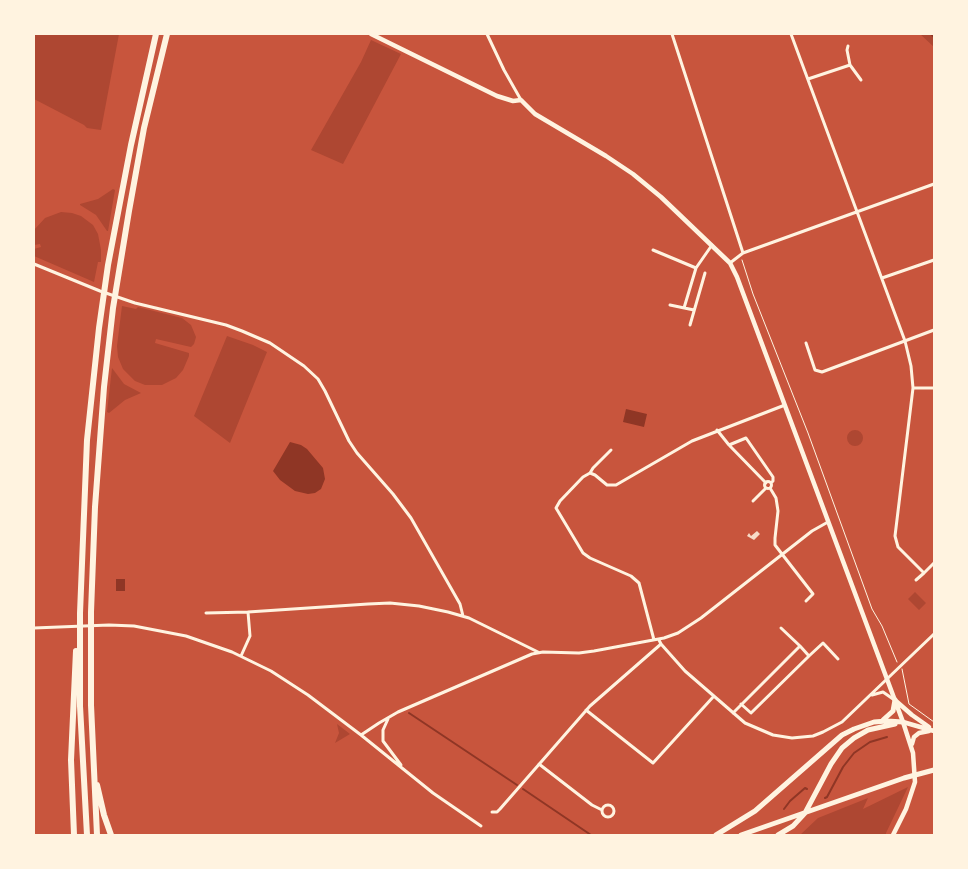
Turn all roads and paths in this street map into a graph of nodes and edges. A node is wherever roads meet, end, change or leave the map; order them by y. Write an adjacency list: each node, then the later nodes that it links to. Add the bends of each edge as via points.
1 (156, 34): 50 (highway, via 131,145 99,328 87,440)
2 (167, 34): 79 (highway, via 144,128 129,211 104,387 92,576)
3 (371, 34): 11 (main road, via 497,96)
4 (487, 34): 11 (street)
5 (672, 34): 16 (street)
6 (791, 34): 9 (street)
7 (848, 46): 8 (street)
8 (850, 65): 9 (street); 10 (street)
9 (808, 79): 13 (street)
10 (861, 80)
11 (521, 100): 14 (main road, via 535,114 633,174)
12 (934, 184): 13 (street)
13 (858, 212): 16 (street); 23 (street)
14 (713, 245): 19 (main road); 21 (street)
15 (653, 250): 21 (street)
16 (744, 253): 17 (street)
17 (739, 255): 19 (street); 64 (path, via 872,609)
18 (934, 260): 23 (street)
19 (730, 263): 33 (main road, via 738,276)
20 (34, 264): 52 (street, via 135,303 242,330 270,343 309,370 326,391 357,454 411,518 460,604)
21 (696, 268): 25 (street)
22 (705, 273): 26 (street)
23 (882, 278): 29 (street)
24 (670, 305): 25 (street)
25 (684, 308): 26 (street)
26 (694, 310): 27 (street)
27 (690, 325)
28 (934, 330): 29 (street)
29 (905, 341): 30 (street, via 822,372 815,370); 31 (street)
30 (806, 343)
31 (913, 388): 32 (street); 46 (street, via 895,536 898,547)
32 (934, 388)
33 (785, 405): 34 (street); 43 (main road)
34 (717, 430): 35 (street); 37 (street, via 681,446 616,485 607,485)
35 (729, 445): 38 (street); 39 (street, via 746,438 773,477)
36 (612, 450): 37 (street)
37 (590, 473): 56 (street, via 560,500 557,510 583,553 639,583)
38 (766, 483): 39 (street); 40 (street)
39 (771, 483): 41 (street)
40 (766, 488): 41 (street); 42 (street)
41 (770, 488): 44 (street, via 778,511 775,543)
42 (753, 501)
43 (829, 522): 44 (street, via 816,528); 65 (main road)
44 (782, 555): 48 (street, via 814,594); 57 (street, via 690,626)
45 (934, 563): 46 (street)
46 (924, 573): 47 (street)
47 (916, 580)
48 (806, 601)
49 (248, 612): 51 (street); 52 (street, via 390,603 427,607); 61 (street, via 250,636)
50 (80, 613): 86 (highway, via 71,732); 87 (highway, via 80,706)
51 (206, 613)
52 (463, 616): 60 (street)
53 (34, 628): 61 (street, via 134,626 176,633)
54 (781, 628): 59 (street)
55 (934, 634): 64 (street)
56 (654, 640): 57 (street); 60 (street, via 585,652)
57 (659, 640): 58 (street)
58 (661, 644): 66 (street); 70 (street)
59 (800, 646): 62 (street); 69 (street)
60 (538, 653): 72 (street)
61 (241, 656): 77 (street, via 289,682)
62 (809, 656): 63 (street, via 823,643); 69 (street, via 751,713)
63 (838, 659)
64 (901, 667): 65 (street); 75 (path, via 909,704)
65 (888, 679): 67 (street); 68 (main road)
66 (714, 696): 70 (street, via 653,764); 71 (street)
67 (868, 698): 68 (street, via 883,692); 71 (street, via 838,725 802,738 762,732)
68 (895, 700): 73 (main road, via 891,714); 74 (main road); 76 (main road)
69 (741, 704): 71 (street)
70 (586, 710): 80 (street)
71 (733, 713)
72 (390, 716): 77 (street); 82 (street, via 384,727 383,741)
73 (878, 722): 74 (main road); 90 (main road, via 842,735 755,811)
74 (903, 722): 76 (main road); 78 (main road); 92 (main road, via 868,730 848,742 834,758 805,813)
75 (934, 722)
76 (934, 731): 78 (main road, via 919,733 914,737)
77 (361, 735): 82 (street)
78 (912, 746): 93 (main road, via 916,772 914,787)
79 (93, 764): 88 (highway); 89 (highway, via 104,815)
80 (539, 764): 83 (street); 84 (street, via 500,809)
81 (934, 770): 91 (main road)
82 (406, 771): 85 (street)
83 (602, 810)
84 (492, 812)
85 (481, 826)
86 (74, 835)
87 (87, 835)
88 (97, 835)
89 (112, 835)
90 (716, 835)
91 (741, 835)
92 (778, 835)
93 (893, 835)

